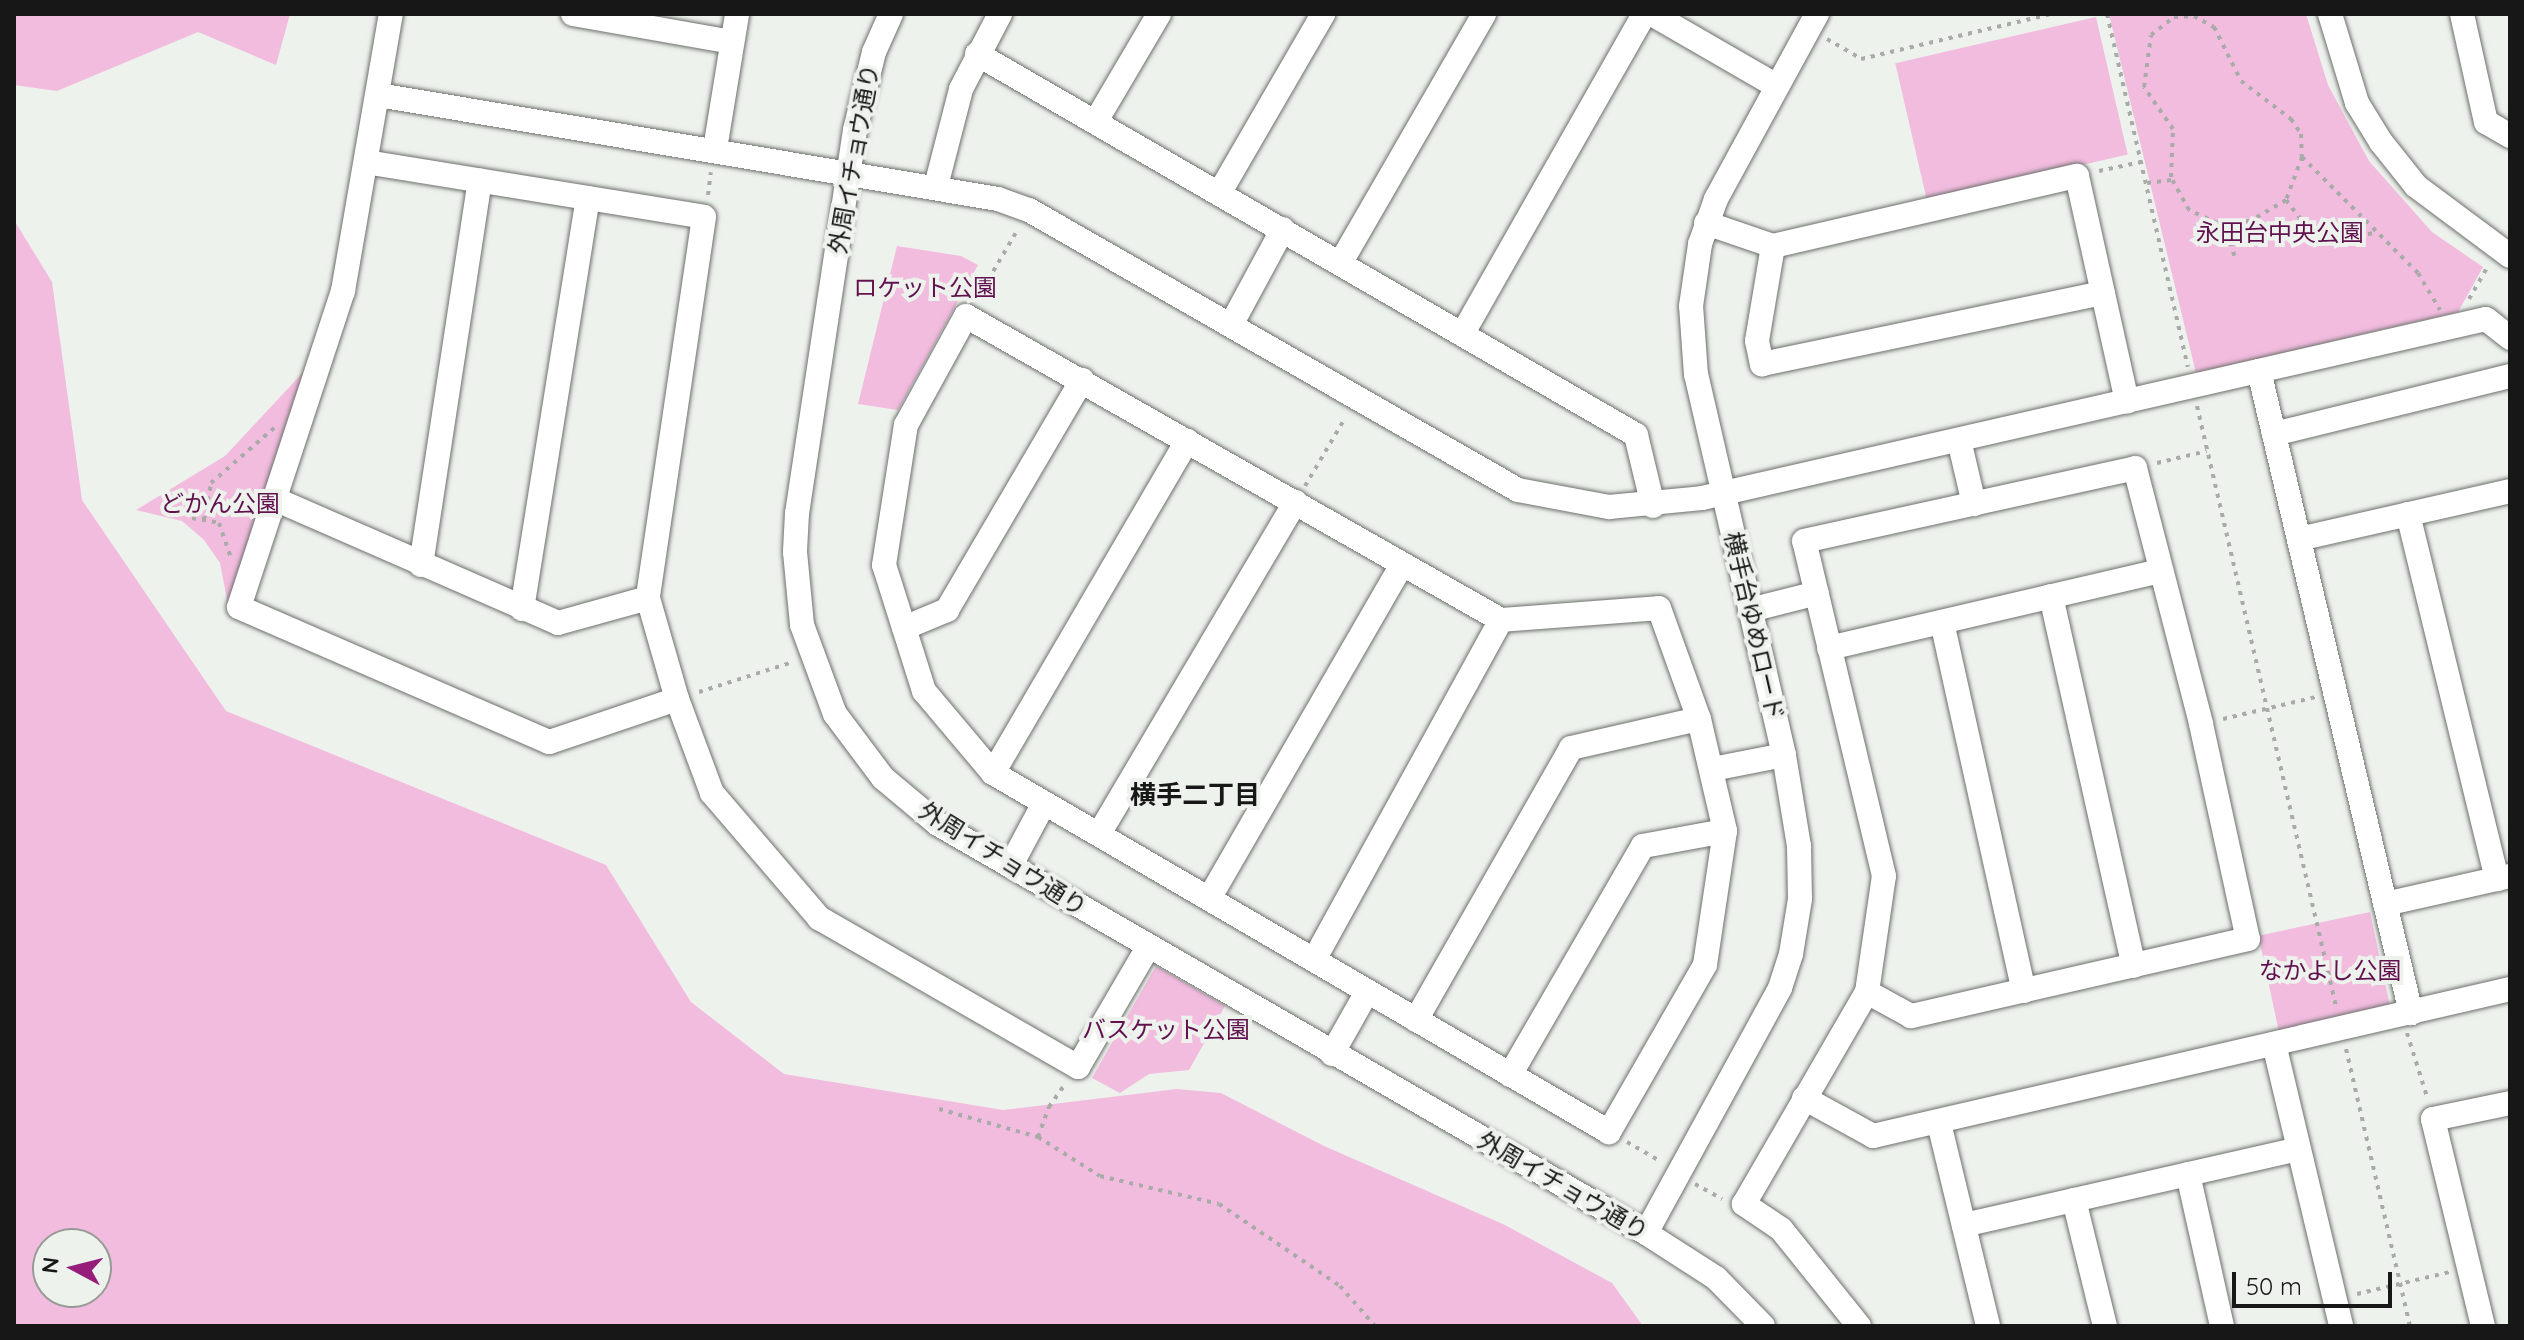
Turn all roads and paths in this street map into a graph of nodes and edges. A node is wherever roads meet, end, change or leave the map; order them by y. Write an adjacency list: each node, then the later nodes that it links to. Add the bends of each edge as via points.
1 (391, 14): 20 (street)
2 (573, 14): 15 (street)
3 (737, 14): 17 (street)
4 (891, 14): 27 (street, 外周イチョウ通り, via 862,96)
5 (1000, 14): 18 (street)
6 (1159, 14): 21 (street)
7 (1323, 14): 33 (street)
8 (1484, 14): 45 (street)
9 (1644, 14): 50 (street)
10 (1652, 14): 19 (street)
11 (2052, 14): 16 (path, via 1861,59)
12 (2107, 14): 26 (path)
13 (2330, 14): 44 (street, via 2357,103 2381,142 2425,194)
14 (2462, 14): 22 (street, via 2486,122)
15 (623, 18): 17 (street)
16 (1813, 21): 19 (street, 横手台ゆめロード)
17 (732, 42): 23 (street)
18 (977, 54): 21 (street); 32 (street, via 950,121)
19 (1775, 85): 37 (street, 横手台ゆめロード)
20 (378, 95): 23 (street); 25 (street)
21 (1096, 121): 33 (street)
22 (2510, 136)
23 (715, 149): 27 (street); 36 (path)
24 (2302, 157): 29 (path, via 2296,127 2241,81 2214,27 2194,16 2174,17 2151,35 2144,71 2150,101 2175,138); 35 (path); 41 (path)
25 (366, 162): 30 (street); 57 (street, via 343,291)
26 (2141, 162): 28 (path); 31 (path)
27 (849, 172): 32 (street); 88 (street, 外周イチョウ通り, via 797,513 798,592)
28 (2077, 176): 42 (street); 47 (street)
29 (2172, 180): 31 (path); 38 (path, via 2189,210)
30 (480, 181): 34 (street); 76 (street)
31 (2146, 183): 55 (path)
32 (936, 186): 48 (street, via 978,192 1029,210)
33 (1220, 192): 40 (street)
34 (588, 198): 36 (street); 82 (street)
35 (2286, 200): 38 (path, via 2250,221); 41 (path, via 2319,243)
36 (704, 217): 81 (street)
37 (1706, 223): 42 (street); 66 (street, 横手台ゆめロード, via 1694,272 1692,340)
38 (2225, 223): 43 (path)
39 (1020, 226): 46 (path)
40 (1283, 229): 45 (street); 48 (street)
41 (2374, 233): 49 (path, via 2418,273)
42 (1773, 246): 47 (street, via 1757,341 1762,364)
43 (2235, 258)
44 (2501, 258): 49 (path)
45 (1341, 262): 50 (street)
46 (989, 278)
47 (2103, 293): 56 (street)
48 (1231, 325): 70 (street, via 1518,490 1609,507)
49 (2449, 326): 51 (street, via 2486,319); 52 (street)
50 (1463, 333): 70 (street, via 1636,435)
51 (2510, 338)
52 (2259, 371): 55 (street); 59 (street)
53 (2510, 376): 59 (street)
54 (1082, 380): 61 (street); 86 (street, via 947,610); 86 (street, via 966,316 906,425 884,565)
55 (2193, 386): 56 (street); 62 (path)
56 (2127, 402): 60 (street)
57 (302, 418): 67 (street); 73 (path, via 290,414 219,473 207,491)
58 (1345, 418): 64 (path)
59 (2274, 434): 74 (street)
60 (1959, 440): 66 (street); 69 (street)
61 (1187, 441): 68 (street); 96 (street)
62 (2207, 451): 63 (path); 91 (path)
63 (2135, 468): 69 (street); 78 (street)
64 (1308, 479)
65 (2510, 491): 71 (street)
66 (1723, 493): 70 (street); 83 (street, 横手台ゆめロード)
67 (277, 500): 76 (street); 77 (street)
68 (1295, 502): 75 (street); 99 (street)
69 (1974, 504): 79 (street, via 1804,541)
70 (1653, 506)
71 (2408, 514): 74 (street); 101 (street)
72 (192, 518): 73 (path)
73 (204, 520): 77 (path, via 222,527 228,559)
74 (2299, 539): 89 (street)
75 (1402, 564): 84 (street); 102 (street)
76 (421, 565): 82 (street)
77 (253, 568): 90 (street, via 239,607 549,742)
78 (2161, 571): 80 (street); 93 (street)
79 (1817, 593): 83 (street); 87 (street)
80 (2051, 596): 85 (street); 106 (street)
81 (648, 598): 82 (street, via 558,623); 90 (street)
82 (522, 609)
83 (1750, 610): 94 (street, 横手台ゆめロード)
84 (1501, 620): 92 (street, via 1659,608); 105 (street)
85 (1942, 622): 87 (street); 108 (street)
86 (904, 628): 96 (street, via 924,691)
87 (1829, 648): 110 (street, via 1884,876)
88 (811, 656): 90 (path); 100 (street, 外周イチョウ通り, via 835,714 883,778 938,824)
89 (2336, 693): 91 (path); 103 (street)
90 (677, 699): 116 (street, via 712,793 819,918)
91 (2267, 709): 93 (path); 113 (path)
92 (1699, 719): 95 (street); 112 (street, via 1571,748)
93 (2201, 724): 106 (street, via 2248,939)
94 (1784, 755): 95 (street); 132 (street, 横手台ゆめロード, via 1799,846 1800,899 1791,954 1780,988)
95 (1713, 769): 98 (street)
96 (993, 773): 97 (street)
97 (1043, 805): 99 (street); 100 (street)
98 (1725, 831): 117 (street, via 1643,846); 123 (street, via 1705,965)
99 (1099, 834): 102 (street)
100 (1011, 865): 104 (street, 外周イチョウ通り)
101 (2504, 878): 103 (street)
102 (1210, 897): 105 (street)
103 (2385, 904): 111 (street)
104 (1148, 947): 115 (street, 外周イチョウ通り); 116 (street)
105 (1314, 960): 109 (street)
106 (2134, 966): 108 (street)
107 (2510, 989): 111 (street)
108 (2024, 991): 110 (street, via 1911,1016)
109 (1367, 992): 112 (street); 115 (street)
110 (1867, 992): 118 (street)
111 (2406, 1014): 113 (street); 121 (path)
112 (1416, 1020): 117 (street)
113 (2341, 1029): 114 (street); 134 (path)
114 (2274, 1044): 122 (street); 125 (street)
115 (1332, 1054): 132 (street, 外周イチョウ通り)
116 (1078, 1067): 124 (path, via 1049,1107)
117 (1510, 1075): 123 (street)
118 (1804, 1098): 122 (street, via 1873,1136); 130 (street)
119 (2510, 1103): 121 (street)
120 (939, 1109): 124 (path)
121 (2433, 1119): 133 (street)
122 (1939, 1123): 131 (street)
123 (1609, 1132): 126 (path)
124 (1038, 1137): 136 (path, via 1100,1176 1219,1204 1244,1218 1287,1254 1340,1286)
125 (2298, 1149): 127 (street); 135 (street)
126 (1663, 1163)
127 (2188, 1174): 129 (street); 141 (street)
128 (1686, 1180): 130 (path)
129 (2074, 1200): 131 (street); 140 (street)
130 (1744, 1204): 138 (street, via 1781,1229)
131 (1964, 1225): 139 (street)
132 (1646, 1233): 137 (street, 外周イチョウ通り, via 1716,1278)
133 (2469, 1268): 134 (path); 144 (street)
134 (2400, 1284): 135 (path); 143 (path)
135 (2335, 1299): 142 (street)
136 (1375, 1326)
137 (1763, 1326)
138 (1859, 1326)
139 (1988, 1326)
140 (2105, 1326)
141 (2222, 1326)
142 (2341, 1326)
143 (2410, 1326)
144 (2483, 1326)

